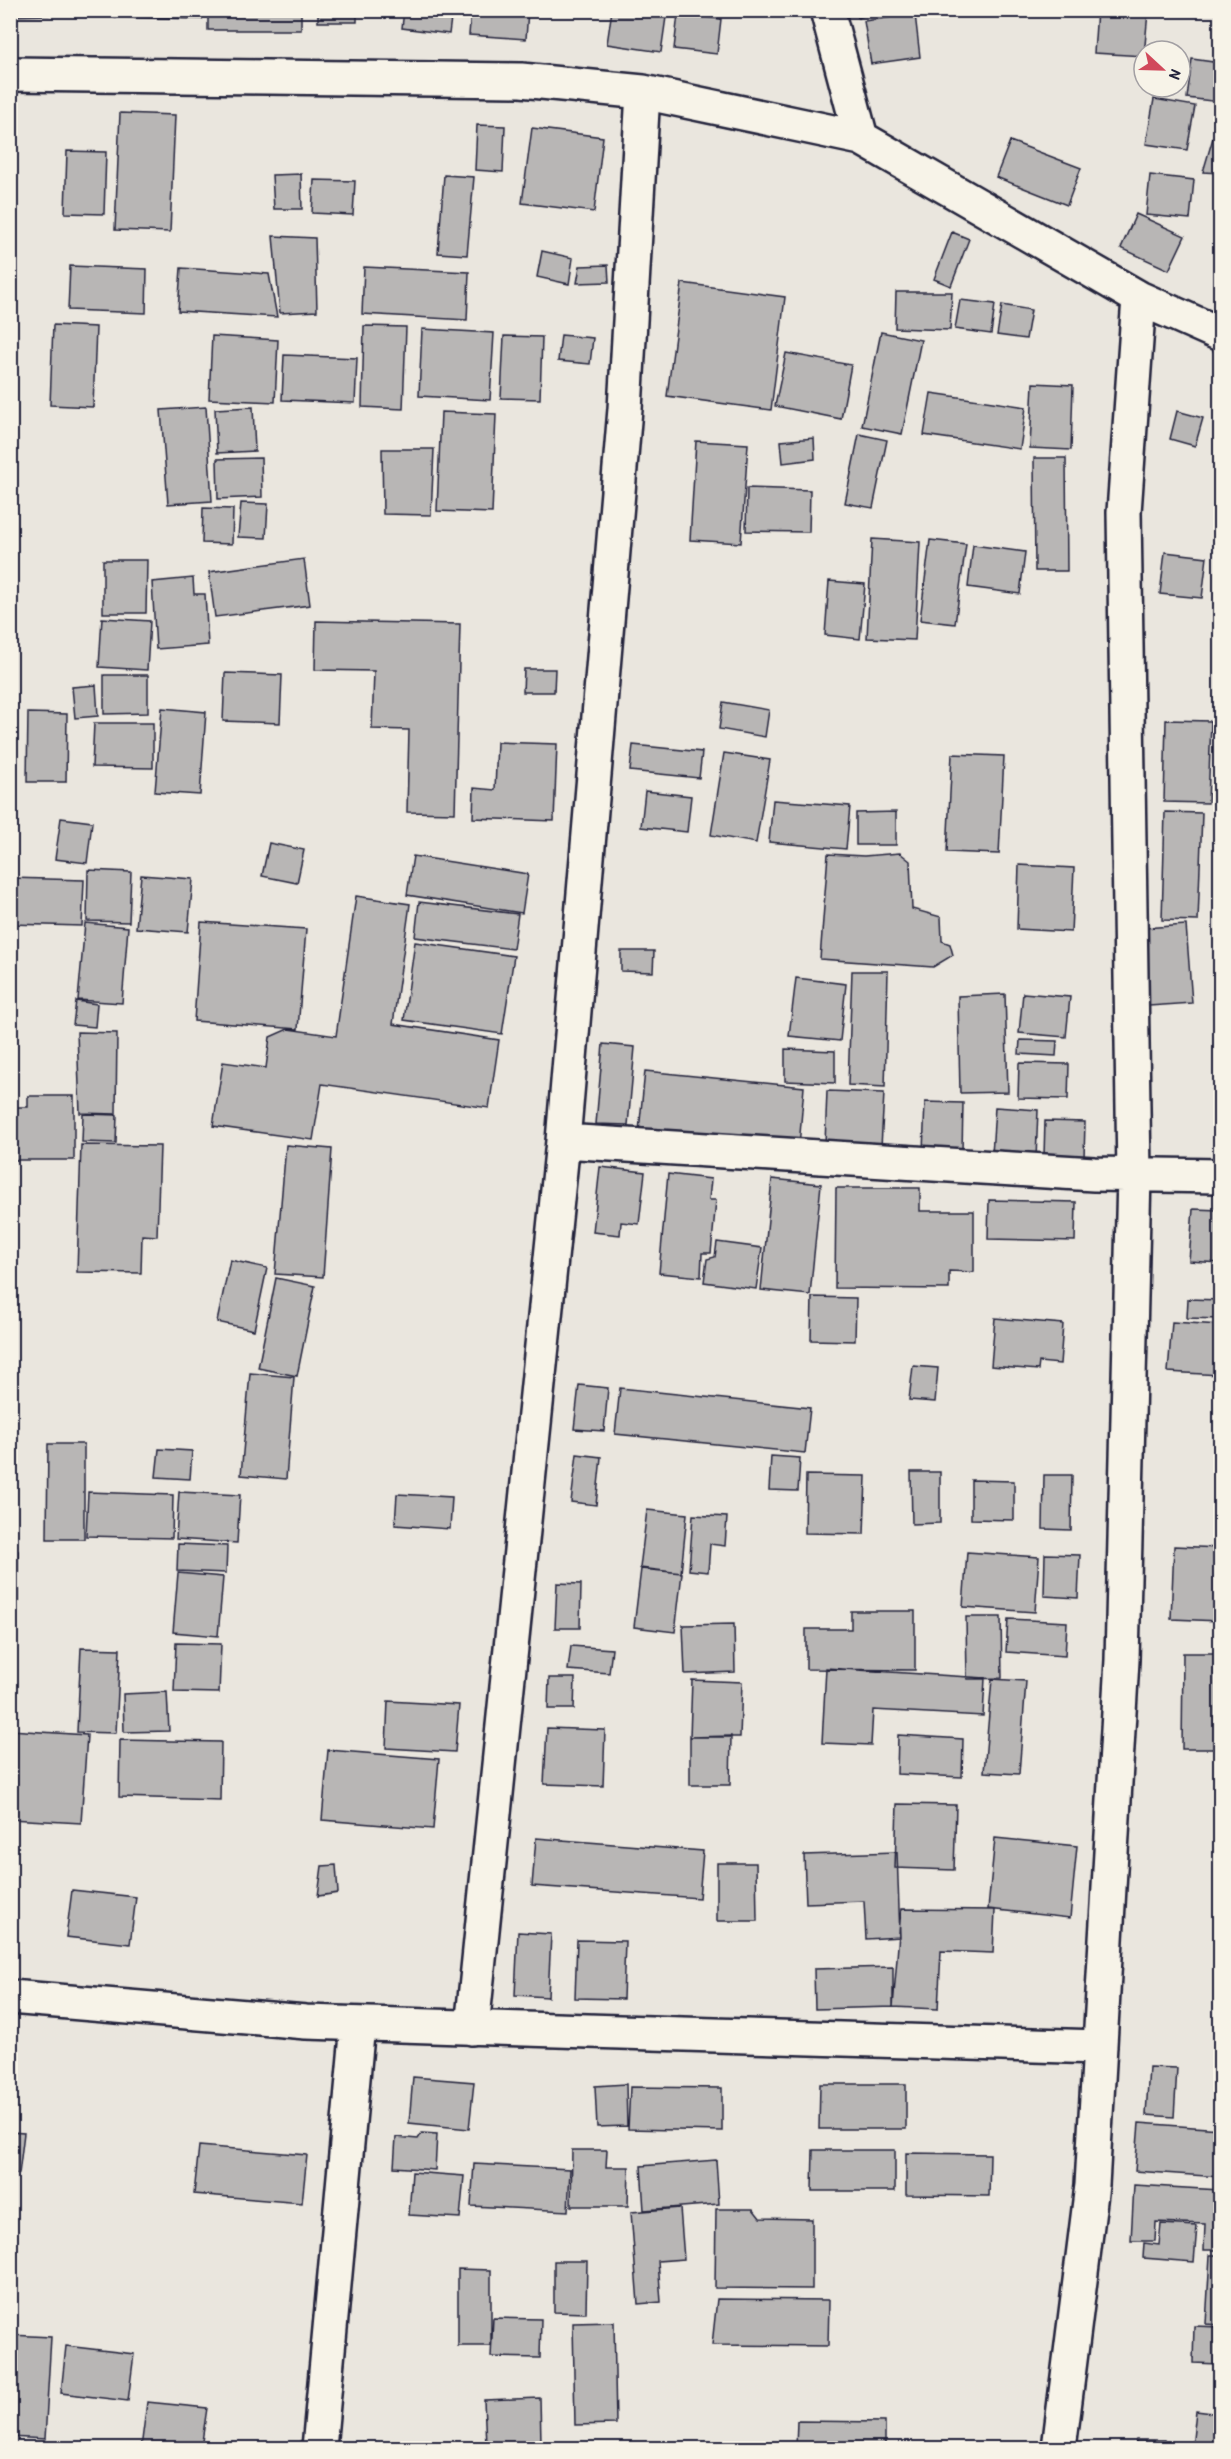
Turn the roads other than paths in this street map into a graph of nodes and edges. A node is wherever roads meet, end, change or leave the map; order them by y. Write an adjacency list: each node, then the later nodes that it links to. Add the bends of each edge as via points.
1 (827, 10): 4 (street)
2 (10, 74): 3 (street, via 520,80)
3 (644, 92): 4 (street); 7 (street, via 625,409)
4 (861, 138): 5 (street)
5 (1138, 298): 6 (street); 8 (street, via 1124,512)
6 (1221, 334)
7 (563, 1141): 8 (street); 12 (street)
8 (1134, 1175): 9 (street); 13 (street, via 1122,1660)
9 (1221, 1176)
10 (10, 1997): 11 (street)
11 (358, 2024): 12 (street); 14 (street)
12 (472, 2028): 13 (street)
13 (1100, 2047): 15 (street, via 1092,2185)
14 (320, 2448)
15 (1059, 2448)

